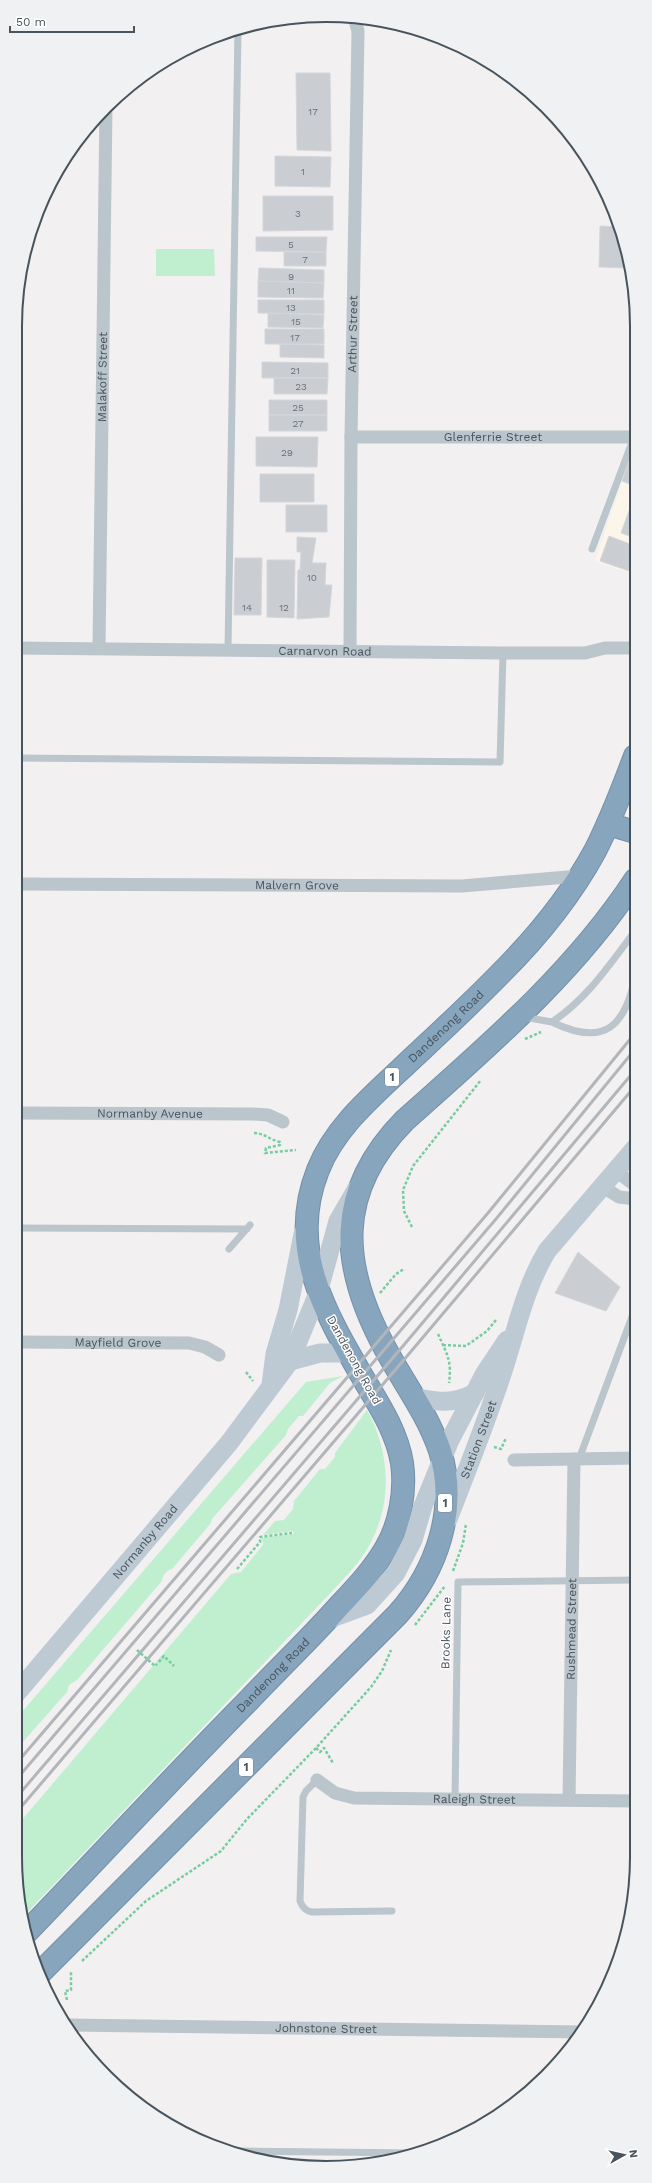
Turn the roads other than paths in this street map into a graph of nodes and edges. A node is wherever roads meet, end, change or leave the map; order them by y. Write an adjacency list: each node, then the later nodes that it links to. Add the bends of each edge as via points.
1 (356, 24): 4 (street, Arthur Street, via 358,31)
2 (238, 35): 11 (lane)
3 (106, 117): 9 (street, Malakoff Street)
4 (351, 437): 5 (street, Glenferrie Street); 12 (street, Arthur Street)
5 (630, 437)
6 (630, 448): 7 (lane)
7 (592, 550)
8 (22, 648): 9 (street, Carnarvon Road)
9 (98, 648): 11 (street, Carnarvon Road)
10 (630, 648): 13 (street, Carnarvon Road, via 605,648 585,653)
11 (228, 650): 12 (street, Carnarvon Road)
12 (350, 651): 13 (street, Carnarvon Road)
13 (503, 653): 14 (lane, via 500,762)
14 (22, 758)
15 (630, 769): 16 (highway, Dandenong Road / 1)
16 (608, 824): 17 (highway); 18 (highway, Dandenong Road / 1)
17 (630, 831)
18 (580, 876): 19 (street, Malvern Grove, via 462,886); 33 (highway, Dandenong Road / 1, via 548,920 509,965 346,1124 318,1169)
19 (22, 884)
20 (630, 886): 23 (highway, 1, via 573,960)
21 (630, 937): 24 (lane, via 575,1005)
22 (630, 996): 24 (lane, via 627,1007 609,1028 590,1034)
23 (519, 1016): 24 (lane); 28 (highway, 1, via 401,1124 382,1145)
24 (552, 1022)
25 (22, 1113): 26 (street, Normanby Avenue, via 253,1114 268,1115)
26 (283, 1122)
27 (630, 1154): 29 (street, Station Street)
28 (368, 1170): 36 (street, Normanby Road, via 338,1221); 45 (highway, 1, via 352,1222 351,1245 356,1278 372,1323)
29 (616, 1171): 30 (street); 31 (street, Station Street)
30 (630, 1182)
31 (603, 1187): 32 (street, via 619,1197); 38 (street, Station Street, via 547,1252 534,1276)
32 (630, 1198)
33 (308, 1211): 36 (highway, Dandenong Road / 1, via 308,1257); 43 (street, Normanby Road, via 288,1310 275,1354)
34 (22, 1228): 35 (lane, via 249,1227)
35 (229, 1249)
36 (318, 1293): 40 (highway, Dandenong Road / 1); 42 (street, Normanby Road)
37 (630, 1322): 48 (lane)
38 (514, 1330): 44 (street, Station Street, via 489,1366); 50 (street, Station Street, via 502,1374)
39 (22, 1342): 41 (street, Mayfield Grove, via 189,1343 205,1347)
40 (349, 1353): 42 (street, via 320,1353); 53 (highway, Dandenong Road / 1, via 393,1433 402,1464 402,1494 396,1527 374,1568)
41 (219, 1355)
42 (290, 1361): 43 (street, Normanby Road)
43 (262, 1383): 54 (street, Normanby Road, via 246,1423)
44 (475, 1393): 45 (street, via 457,1401 444,1403); 47 (street, Station Street)
45 (413, 1397): 47 (highway, 1, via 434,1437)
46 (630, 1458): 48 (street)
47 (442, 1459): 50 (highway, 1, via 446,1496); 53 (street, Station Street, via 423,1506 413,1540 396,1573 367,1605)
48 (577, 1459): 49 (street); 52 (street, Rushmead Street)
49 (514, 1460)
50 (438, 1547): 61 (highway, 1, via 426,1576 398,1614)
51 (630, 1580): 52 (lane)
52 (572, 1581): 56 (lane, Brooks Lane, via 458,1582); 57 (street, Rushmead Street)
53 (326, 1620): 60 (highway, Dandenong Road / 1)
54 (22, 1687)
55 (317, 1780): 56 (street, Raleigh Street, via 335,1793 348,1797); 59 (lane, via 303,1798 300,1901 302,1906 312,1912)
56 (455, 1799): 57 (street, Raleigh Street)
57 (569, 1800): 58 (street, Raleigh Street)
58 (630, 1801)
59 (392, 1911)
60 (30, 1928)
61 (44, 1969)
62 (72, 2025): 63 (street, Johnstone Street)
63 (575, 2032)
64 (248, 2151): 65 (lane)
65 (396, 2153)

